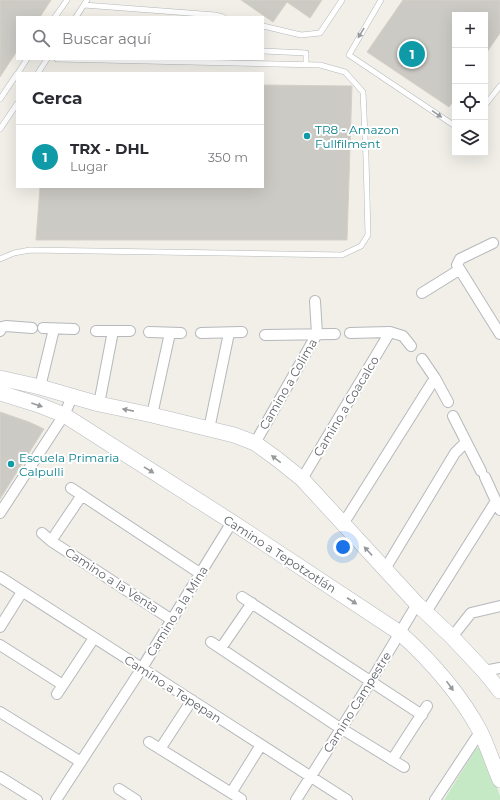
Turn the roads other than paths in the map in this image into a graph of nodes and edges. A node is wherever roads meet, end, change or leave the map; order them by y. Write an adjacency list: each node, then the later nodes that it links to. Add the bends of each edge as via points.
1 (67, 0): 5 (lane)
2 (342, 0): 8 (lane, via 320,33 301,35)
3 (381, 0): 21 (lane, one-way to 21, via 349,55)
4 (86, 2): 6 (lane); 7 (lane)
5 (56, 16)
6 (77, 16)
7 (219, 16)
8 (264, 26)
9 (264, 51): 13 (lane, via 306,53)
10 (26, 60): 14 (lane)
11 (46, 60): 15 (lane)
12 (98, 60): 13 (lane)
13 (306, 65): 24 (lane, via 320,65 345,72 364,92 368,235 361,246 342,255 30,250)
14 (18, 72)
15 (39, 72)
16 (16, 75): 18 (lane)
17 (500, 86): 19 (lane)
18 (0, 99)
19 (488, 101)
20 (16, 105): 22 (lane)
21 (452, 124)
22 (0, 129)
23 (493, 242): 25 (street, via 460,259)
24 (0, 259)
25 (458, 268): 26 (street); 46 (street)
26 (422, 293)
27 (315, 301): 44 (street, Camino a Colima)
28 (32, 328): 32 (street, via 6,326)
29 (43, 328): 30 (street)
30 (54, 329): 31 (street); 52 (street)
31 (74, 329)
32 (0, 331)
33 (96, 331): 34 (street)
34 (113, 331): 35 (street); 56 (street)
35 (130, 331)
36 (149, 332): 39 (street)
37 (242, 332): 42 (street)
38 (390, 332): 43 (street); 48 (street, via 402,336); 63 (street, Camino a Coacalco)
39 (170, 333): 40 (street); 58 (street)
40 (181, 333)
41 (201, 333): 42 (street)
42 (229, 333): 60 (street)
43 (350, 333)
44 (317, 334): 45 (street); 47 (street); 62 (street, Camino a Colima)
45 (335, 334)
46 (500, 334)
47 (265, 335)
48 (411, 346)
49 (422, 359): 51 (street)
50 (0, 378): 52 (main road)
51 (435, 378): 55 (street); 69 (street)
52 (40, 387): 54 (main road)
53 (0, 393): 57 (main road, Camino a Tepotzotlán, one-way to 57, via 39,404)
54 (72, 397): 56 (main road); 57 (street)
55 (448, 402)
56 (98, 404): 58 (main road, one-way to 56)
57 (64, 415): 67 (street); 68 (main road, Camino a Tepotzotlán, one-way to 68)
58 (152, 415): 60 (main road)
59 (453, 416): 61 (street)
60 (209, 429): 62 (main road)
61 (466, 442): 66 (street); 72 (street, via 455,453)
62 (255, 443): 63 (main road, one-way to 62)
63 (302, 479): 69 (main road)
64 (71, 488): 65 (street)
65 (82, 495): 71 (street, Camino a la Venta); 73 (street)
66 (498, 506): 79 (street, Camino Campestre)
67 (0, 513)
68 (232, 522): 73 (street, Camino a la Mina); 82 (main road, Camino a Tepotzotlán, one-way to 82)
69 (343, 524): 72 (main road, one-way to 69)
70 (42, 533): 71 (street, Camino a la Venta)
71 (51, 541): 80 (street, Camino a la Venta)
72 (385, 569): 79 (main road)
73 (201, 574): 80 (street, Camino a la Mina)
74 (0, 577): 75 (street, Camino a Tepepan)
75 (22, 592): 81 (street); 84 (street, Camino a Tepepan)
76 (242, 597): 77 (street)
77 (252, 603): 87 (street); 91 (street)
78 (499, 605): 83 (street, via 471,613)
79 (422, 608): 82 (street, Camino Campestre); 83 (main road)
80 (172, 620): 88 (street, Camino a la Mina)
81 (0, 627)
82 (400, 633): 91 (street, Camino Campestre); 96 (main road, Camino a Tepotzotlán, one-way to 96, via 423,653 447,682)
83 (452, 637): 90 (main road)
84 (94, 638): 86 (street, via 60,689); 88 (street, Camino a Tepepan)
85 (211, 642): 87 (street)
86 (0, 645)
87 (221, 648): 95 (street)
88 (142, 668): 93 (street, Camino a Tepepan); 101 (street, Camino a la Mina)
89 (500, 668): 90 (street)
90 (484, 670): 92 (main road)
91 (371, 681): 95 (street, Camino Campestre); 100 (street, via 425,710)
92 (499, 687)
93 (192, 700): 98 (street, Camino a Tepepan); 99 (street)
94 (0, 712): 101 (street)
95 (341, 727): 100 (street); 103 (street, Camino Campestre)
96 (480, 732): 105 (main road, Camino a Tepotzotlán); 114 (street)
97 (148, 742): 99 (street)
98 (261, 745): 103 (street, Camino a Tepepan); 107 (street)
99 (160, 749): 107 (street)
100 (392, 760): 102 (street)
101 (81, 762): 111 (street, Camino a la Mina)
102 (404, 767)
103 (311, 776): 112 (street, Camino Campestre); 113 (street, Camino a Tepepan)
104 (0, 777): 110 (street)
105 (500, 780)
106 (119, 789): 108 (street)
107 (231, 793): 109 (street)
108 (131, 799)
109 (241, 799)
110 (37, 800)
111 (56, 800)
112 (296, 800)
113 (347, 800)
114 (435, 800)

